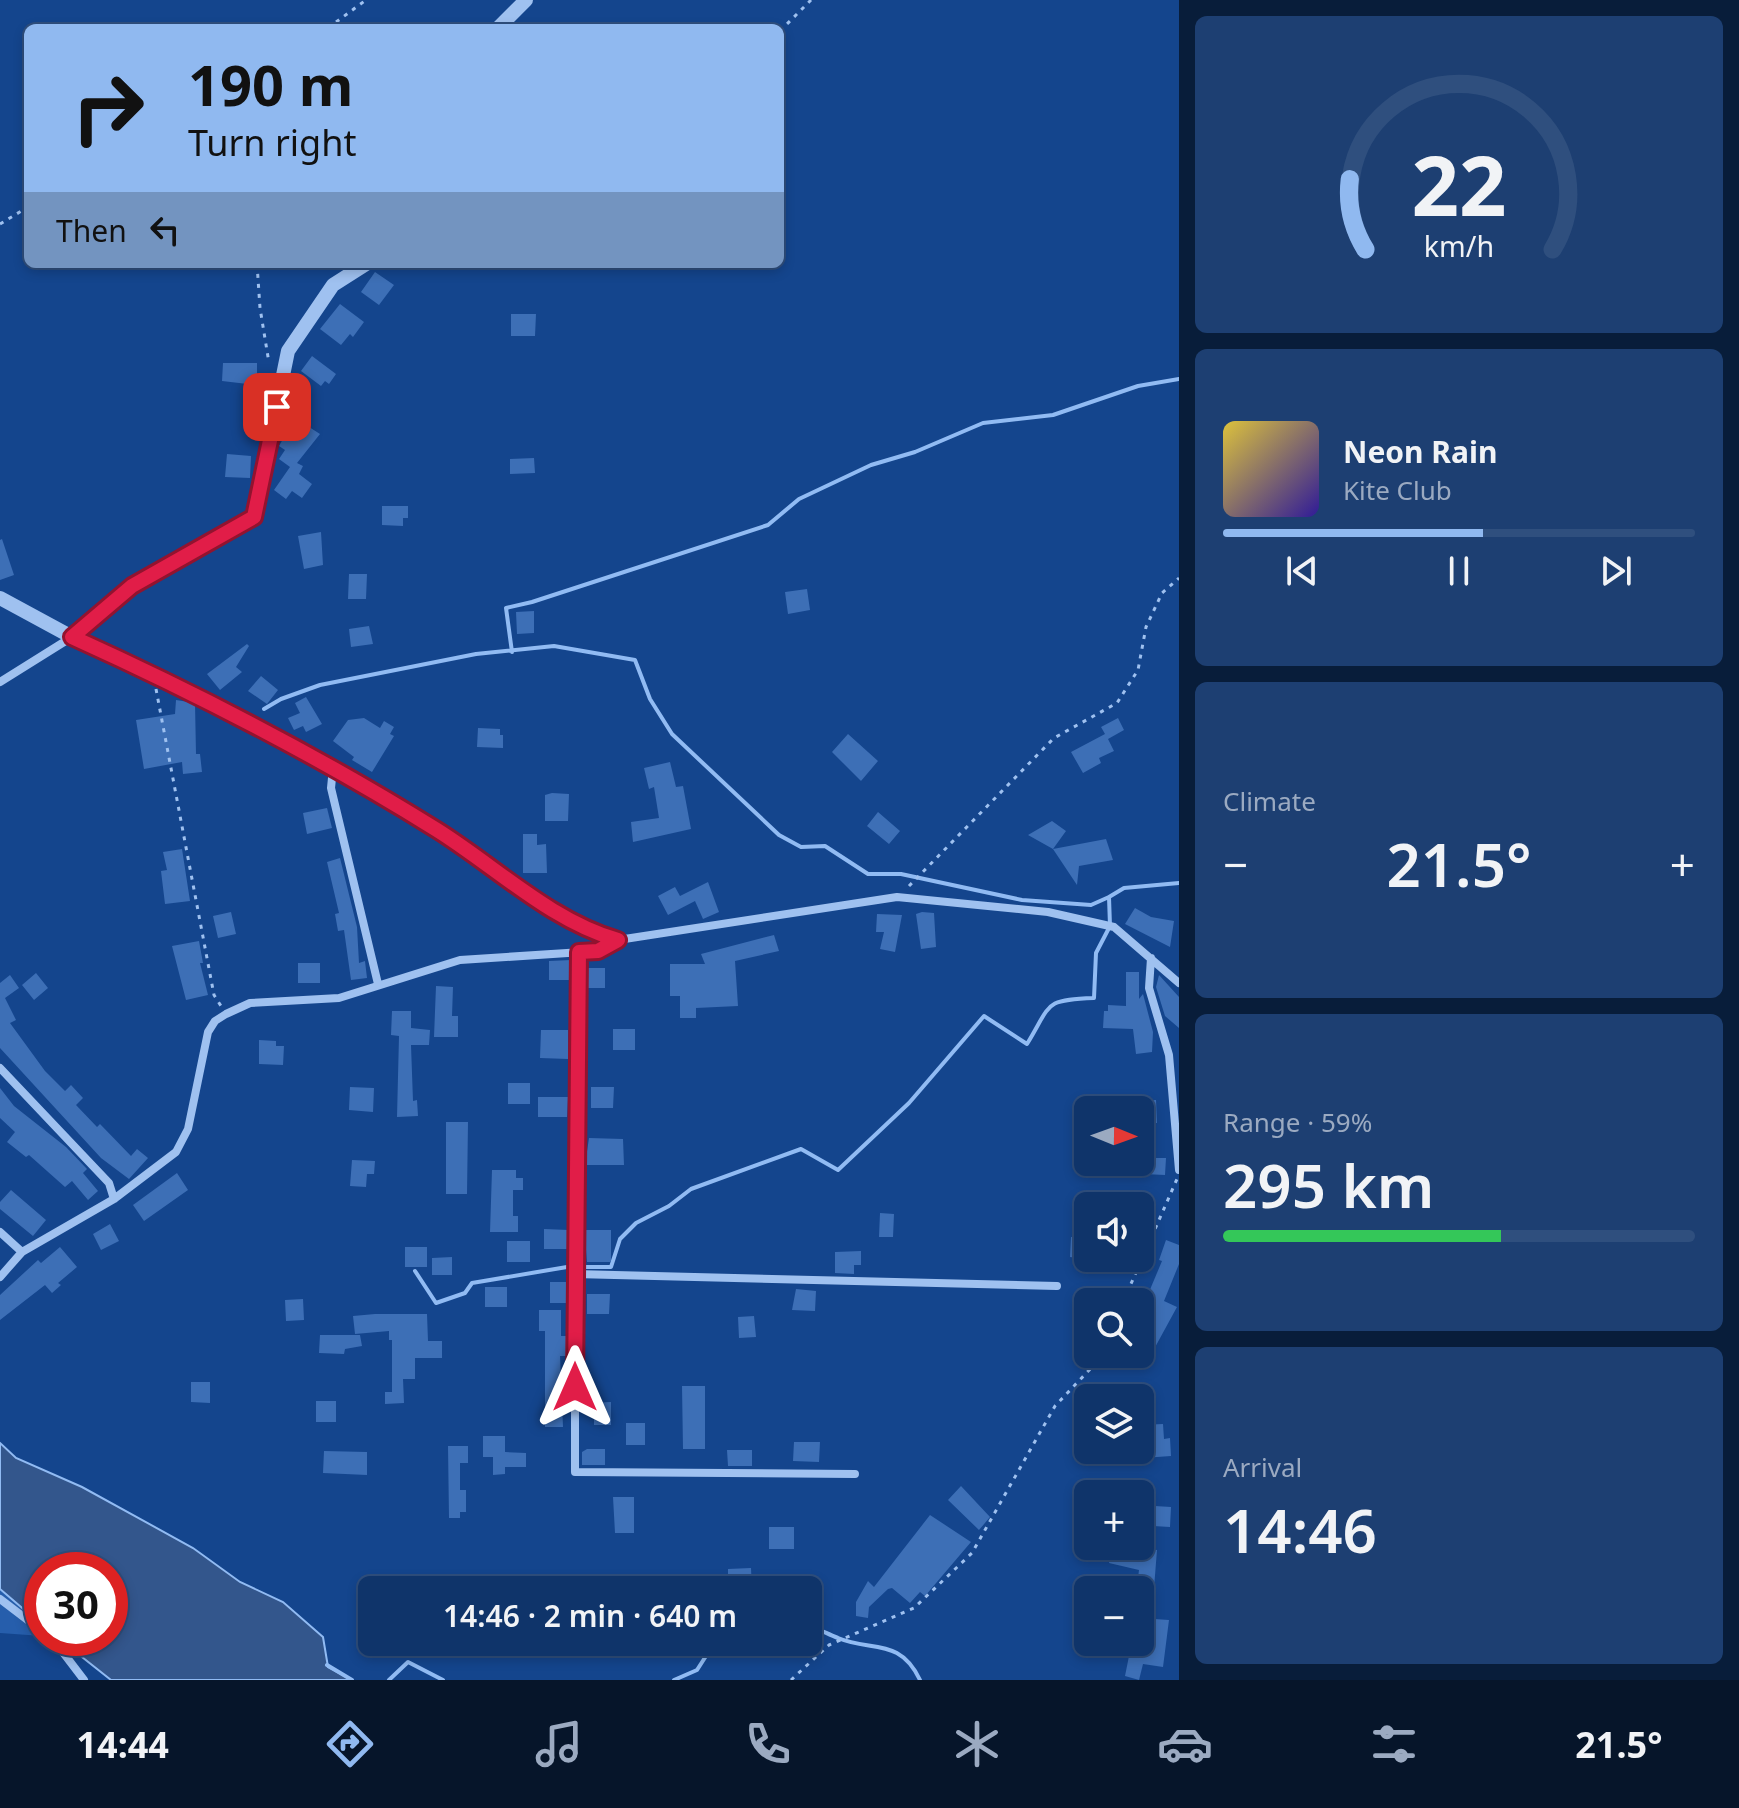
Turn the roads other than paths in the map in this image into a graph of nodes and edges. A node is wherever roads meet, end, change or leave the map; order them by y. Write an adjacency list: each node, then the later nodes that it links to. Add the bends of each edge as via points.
1 (526, 0): 2 (street)
2 (502, 24)
3 (360, 268): 5 (street, via 333,285 288,351 254,517 132,586)
4 (0, 598): 5 (street)
5 (72, 637): 6 (street); 7 (street, via 153,673)
6 (0, 682)
7 (333, 768): 8 (street, via 438,831 585,931); 12 (street, via 331,788)
8 (618, 940): 9 (street, via 598,951); 10 (street, via 897,897 1048,912 1114,927)
9 (579, 952): 12 (street, via 460,960); 18 (street)
10 (1151, 958): 11 (street); 14 (street, via 1149,988 1169,1055)
11 (1179, 983)
12 (378, 984): 15 (street, via 339,998 250,1003 215,1021 204,1044 183,1141)
13 (0, 1068): 15 (street, via 109,1183)
14 (1179, 1172)
15 (114, 1199): 17 (street)
16 (0, 1232): 17 (street)
17 (22, 1252): 19 (street)
18 (575, 1274): 20 (street); 21 (street, via 575,1472)
19 (0, 1277)
20 (1057, 1286)
21 (855, 1474)
22 (0, 1599): 23 (street)
23 (24, 1617)
24 (66, 1656): 25 (street)
25 (84, 1680)

